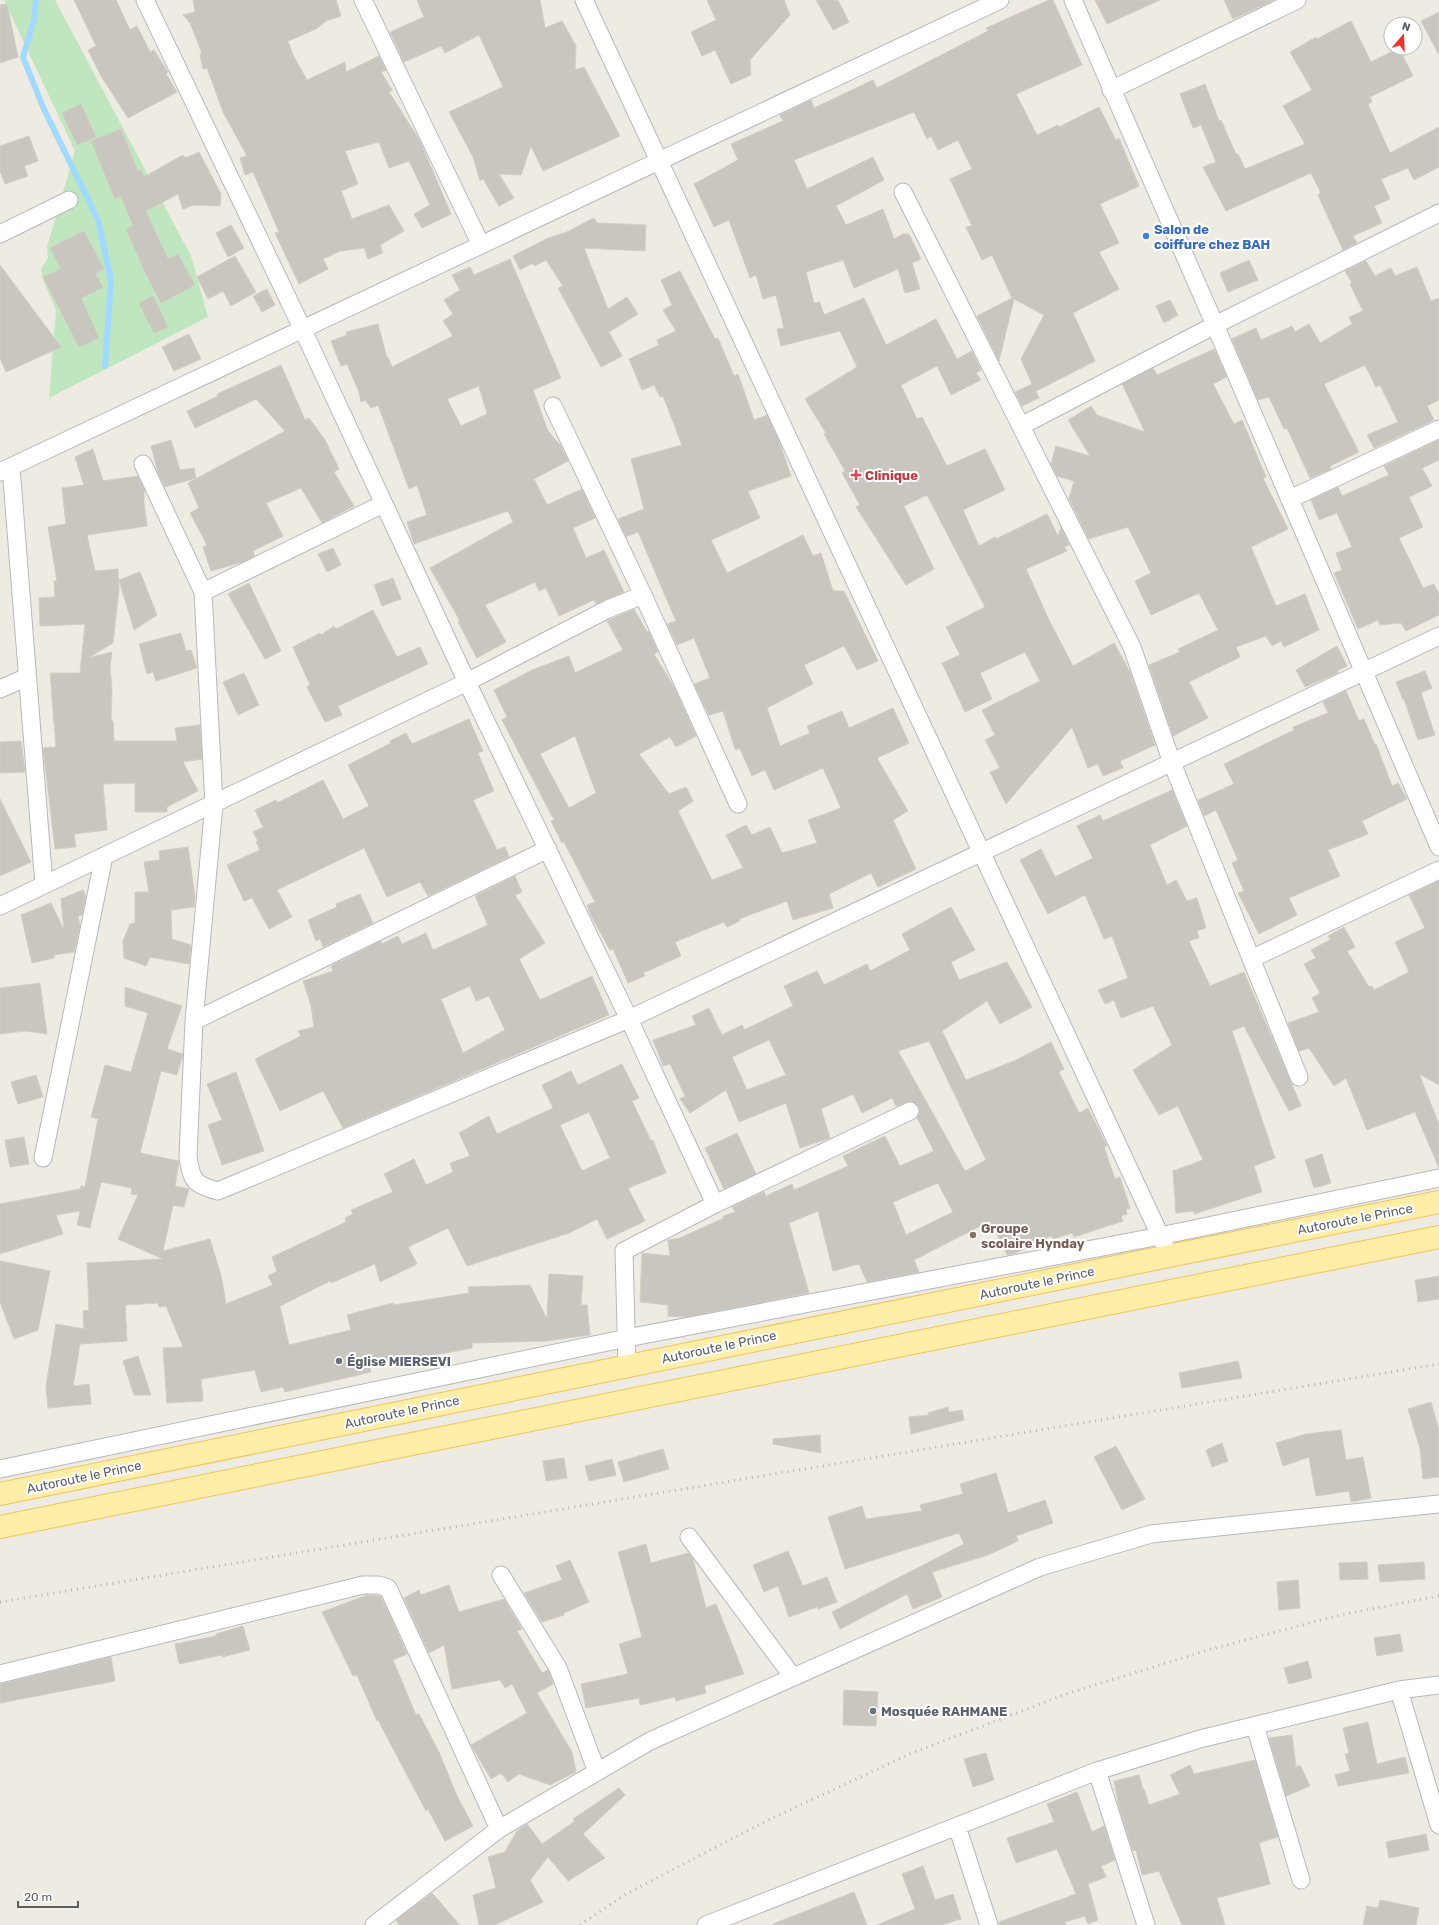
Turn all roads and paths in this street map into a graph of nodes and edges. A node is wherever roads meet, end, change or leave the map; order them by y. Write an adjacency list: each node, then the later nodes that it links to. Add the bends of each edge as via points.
1 (145, 0): 15 (street)
2 (363, 0): 13 (street)
3 (584, 0): 8 (street)
4 (1000, 0): 8 (street)
5 (1073, 0): 7 (street)
6 (1298, 0): 7 (street)
7 (1111, 90): 14 (street)
8 (660, 161): 13 (street); 35 (street)
9 (903, 192): 17 (street)
10 (69, 200): 12 (street)
11 (1439, 213): 14 (street)
12 (0, 234)
13 (481, 245): 15 (street)
14 (1215, 325): 17 (street); 21 (street)
15 (302, 328): 20 (street); 22 (street)
16 (553, 406): 24 (street)
17 (1020, 426): 30 (street, via 1132,647)
18 (1439, 429): 21 (street)
19 (143, 464): 23 (street)
20 (6, 470): 27 (street)
21 (1290, 499): 26 (street)
22 (384, 504): 23 (street); 28 (street)
23 (203, 592): 31 (street)
24 (643, 595): 28 (street, via 567,629); 32 (street)
25 (1439, 636): 26 (street)
26 (1364, 672): 30 (street); 33 (street)
27 (27, 677): 29 (street); 38 (street)
28 (467, 682): 31 (street); 34 (street)
29 (0, 690)
30 (1172, 763): 35 (street); 40 (street)
31 (214, 804): 36 (street); 42 (street)
32 (738, 804)
33 (1439, 846)
34 (548, 849): 41 (street); 42 (street)
35 (981, 853): 41 (street); 49 (street)
36 (104, 856): 38 (street); 45 (street)
37 (1439, 870): 40 (street)
38 (44, 884): 39 (street)
39 (0, 906)
40 (1252, 959): 43 (street)
41 (629, 1019): 42 (street, via 218,1191 201,1186 191,1176 188,1157); 48 (street)
42 (194, 1021)
43 (1299, 1077)
44 (910, 1111): 48 (street)
45 (44, 1158)
46 (1439, 1178): 49 (street)
47 (1439, 1202): 51 (main road, Autoroute le Prince)
48 (715, 1204): 52 (street, via 624,1251)
49 (1160, 1236): 51 (street); 52 (street)
50 (1439, 1237): 57 (main road)
51 (1169, 1256): 53 (main road, Autoroute le Prince)
52 (626, 1338): 53 (street); 54 (street)
53 (627, 1366): 55 (main road, Autoroute le Prince)
54 (0, 1469)
55 (0, 1494)
56 (1439, 1504): 61 (street, via 1151,1534 1040,1567)
57 (0, 1527)
58 (689, 1537): 61 (street)
59 (501, 1575): 66 (street, via 558,1668)
60 (0, 1674): 69 (street, via 363,1585 378,1584 388,1588)
61 (794, 1677): 66 (street, via 650,1741)
62 (1439, 1685): 63 (street)
63 (1399, 1690): 64 (street); 67 (street)
64 (1255, 1726): 65 (street, via 1200,1739); 70 (street)
65 (1098, 1771): 68 (street); 74 (street)
66 (597, 1772): 69 (street)
67 (1439, 1825)
68 (957, 1826): 72 (street); 73 (street)
69 (500, 1829): 71 (street)
70 (1301, 1880)
71 (374, 1925)
72 (706, 1925)
73 (989, 1925)
74 (1146, 1925)

